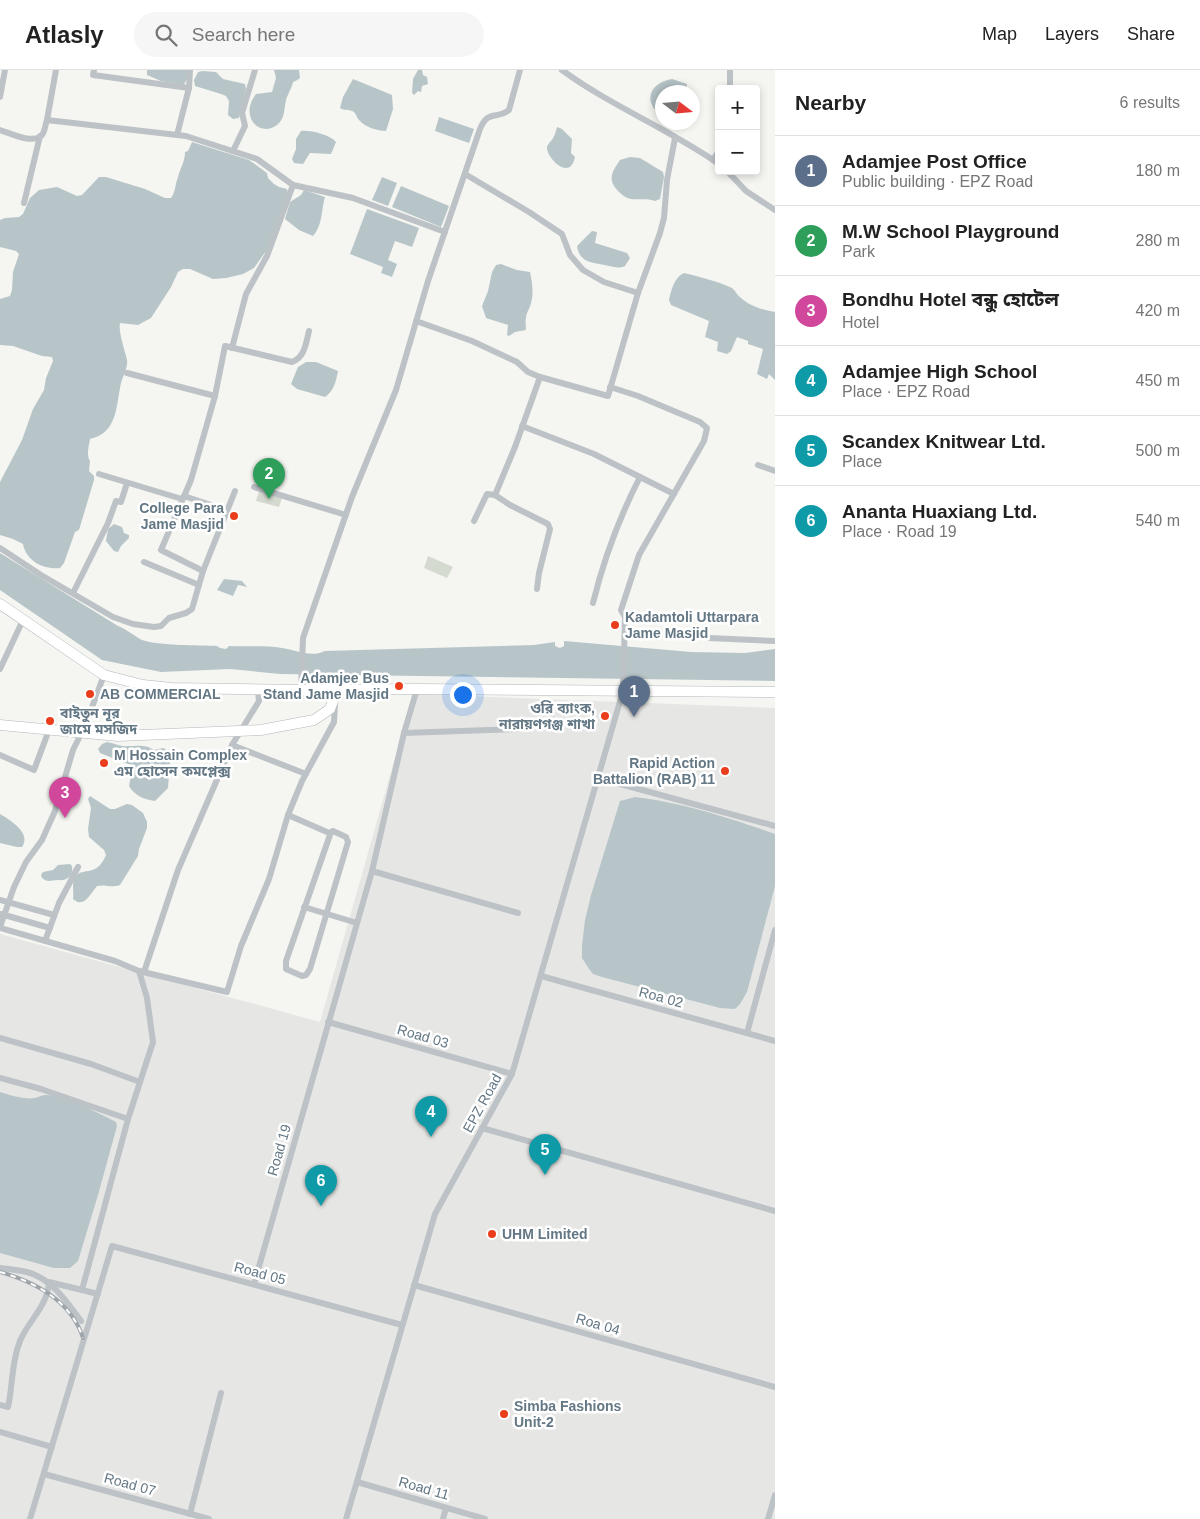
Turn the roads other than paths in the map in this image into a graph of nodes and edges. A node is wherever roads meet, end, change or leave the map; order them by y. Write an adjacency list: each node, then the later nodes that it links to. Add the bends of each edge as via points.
1 (5, 70): 11 (street)
2 (56, 70): 12 (street)
3 (94, 70): 10 (street, via 93,75)
4 (190, 70): 10 (street)
5 (255, 70): 17 (street, via 242,113 245,126)
6 (520, 70): 19 (street, via 509,110 483,121)
7 (562, 70): 16 (street)
8 (730, 70): 9 (street)
9 (730, 85)
10 (188, 88): 14 (street)
11 (0, 97)
12 (47, 120): 14 (street); 15 (street)
13 (0, 130): 15 (street, via 29,138)
14 (177, 135): 17 (street)
15 (40, 136): 22 (street)
16 (674, 138): 18 (street); 25 (street, via 664,218)
17 (233, 151): 21 (street, via 257,159)
18 (715, 161)
19 (465, 174): 24 (street); 25 (street, via 562,234 570,255 583,270 604,282)
20 (731, 175): 23 (street, via 746,192)
21 (293, 185): 24 (street, via 353,198); 28 (street, via 267,256 246,294)
22 (24, 203)
23 (775, 210)
24 (445, 232): 26 (street)
25 (638, 293): 31 (street)
26 (416, 322): 30 (street, via 472,341); 45 (street, via 396,390)
27 (309, 331): 28 (street, via 301,356 292,362)
28 (232, 348): 32 (street, via 225,346)
29 (127, 373): 32 (street)
30 (540, 377): 31 (street, via 608,396); 33 (street)
31 (610, 387): 41 (street, EPZ Road, via 705,424 704,441)
32 (215, 396): 43 (street, via 192,480)
33 (522, 426): 37 (street, via 594,454); 42 (street)
34 (758, 465): 35 (street)
35 (775, 471)
36 (99, 474): 38 (street)
37 (640, 477): 41 (street); 53 (street, via 614,531)
38 (127, 482): 43 (street); 52 (street, via 121,502 116,501)
39 (254, 487): 45 (street)
40 (235, 491): 44 (street)
41 (674, 494): 64 (street, EPZ Road, via 639,555 621,608 624,618)
42 (495, 495): 46 (street, via 487,494); 51 (street, via 548,524 550,529)
43 (183, 497): 44 (street); 49 (street, via 161,550)
44 (226, 510): 49 (street)
45 (346, 514): 62 (street, via 303,638)
46 (474, 521)
47 (0, 548): 52 (street)
48 (144, 562): 50 (street)
49 (203, 571): 50 (street)
50 (199, 585): 52 (street, via 192,609 154,627 113,617)
51 (537, 589)
52 (73, 593)
53 (593, 603)
54 (0, 604): 55 (main road)
55 (23, 620): 58 (street); 59 (main road)
56 (709, 638): 57 (street)
57 (775, 642)
58 (0, 669)
59 (104, 675): 61 (main road, via 160,687); 70 (street)
60 (417, 689): 63 (main road); 64 (main road); 71 (street, Road 19)
61 (258, 690): 62 (main road); 69 (street, via 259,702)
62 (300, 690): 63 (main road)
63 (337, 690): 69 (main road, via 330,709 314,720 271,729); 74 (street, via 334,722)
64 (624, 692): 65 (main road); 75 (street, EPZ Road)
65 (775, 692)
66 (0, 725): 68 (main road)
67 (518, 729): 71 (street)
68 (49, 730): 70 (main road); 73 (street, via 34,770)
69 (240, 731): 70 (main road, via 118,736); 72 (street)
70 (81, 732): 82 (street, via 56,811 42,840 26,862)
71 (404, 733): 80 (street, Road 19)
72 (232, 746): 74 (street); 93 (street, via 178,870)
73 (0, 755)
74 (306, 774): 76 (street)
75 (598, 778): 77 (street); 94 (street, EPZ Road)
76 (288, 815): 78 (street); 93 (street, via 269,879 241,946 228,992)
77 (775, 826)
78 (327, 832)
79 (78, 867): 87 (street)
80 (372, 871): 85 (street); 88 (street, Road 19)
81 (0, 900): 82 (street)
82 (9, 903): 86 (street); 87 (street)
83 (304, 907): 84 (street); 84 (street, via 285,966 302,976 310,969); 84 (street, via 330,832 333,832 346,837 348,842)
84 (327, 913): 88 (street)
85 (518, 913)
86 (2, 915): 89 (street); 90 (street)
87 (54, 915): 90 (street)
88 (357, 922): 95 (street, Road 19)
89 (0, 927): 92 (street)
90 (50, 928): 92 (street)
91 (775, 930): 96 (street)
92 (45, 941): 93 (street)
93 (141, 971): 101 (street, via 153,1042)
94 (541, 976): 96 (street, Roa 02); 99 (street, EPZ Road)
95 (328, 1022): 99 (street, Road 03); 106 (street, Road 19)
96 (747, 1033): 98 (street, Roa 02)
97 (0, 1038): 101 (street)
98 (775, 1041)
99 (512, 1074): 103 (street, EPZ Road)
100 (0, 1078): 102 (street)
101 (140, 1082): 102 (street)
102 (128, 1119): 108 (street)
103 (482, 1128): 104 (street); 107 (street, EPZ Road, via 435,1214)
104 (775, 1211)
105 (0, 1268): 110 (street, via 29,1272 48,1283)
106 (254, 1284): 109 (street, Road 05, via 112,1246); 111 (street, Road 05)
107 (414, 1285): 111 (street, EPZ Road); 112 (street, Roa 04)
108 (82, 1290): 109 (street); 114 (street, via 49,1282 49,1293 19,1343 12,1368 8,1407)
109 (98, 1294): 116 (street)
110 (81, 1321)
111 (402, 1325): 118 (street, EPZ Road)
112 (775, 1387)
113 (221, 1394): 121 (street)
114 (0, 1405)
115 (0, 1432): 116 (street)
116 (52, 1447): 117 (street)
117 (44, 1474): 121 (street, Road 07); 122 (street)
118 (357, 1482): 120 (street, Road 11); 124 (street, EPZ Road)
119 (775, 1495): 127 (street)
120 (446, 1508): 125 (street); 126 (street, Road 11)
121 (190, 1514): 123 (street, Road 07)
122 (30, 1519)
123 (209, 1519)
124 (346, 1519)
125 (443, 1519)
126 (485, 1519)
127 (768, 1519)

